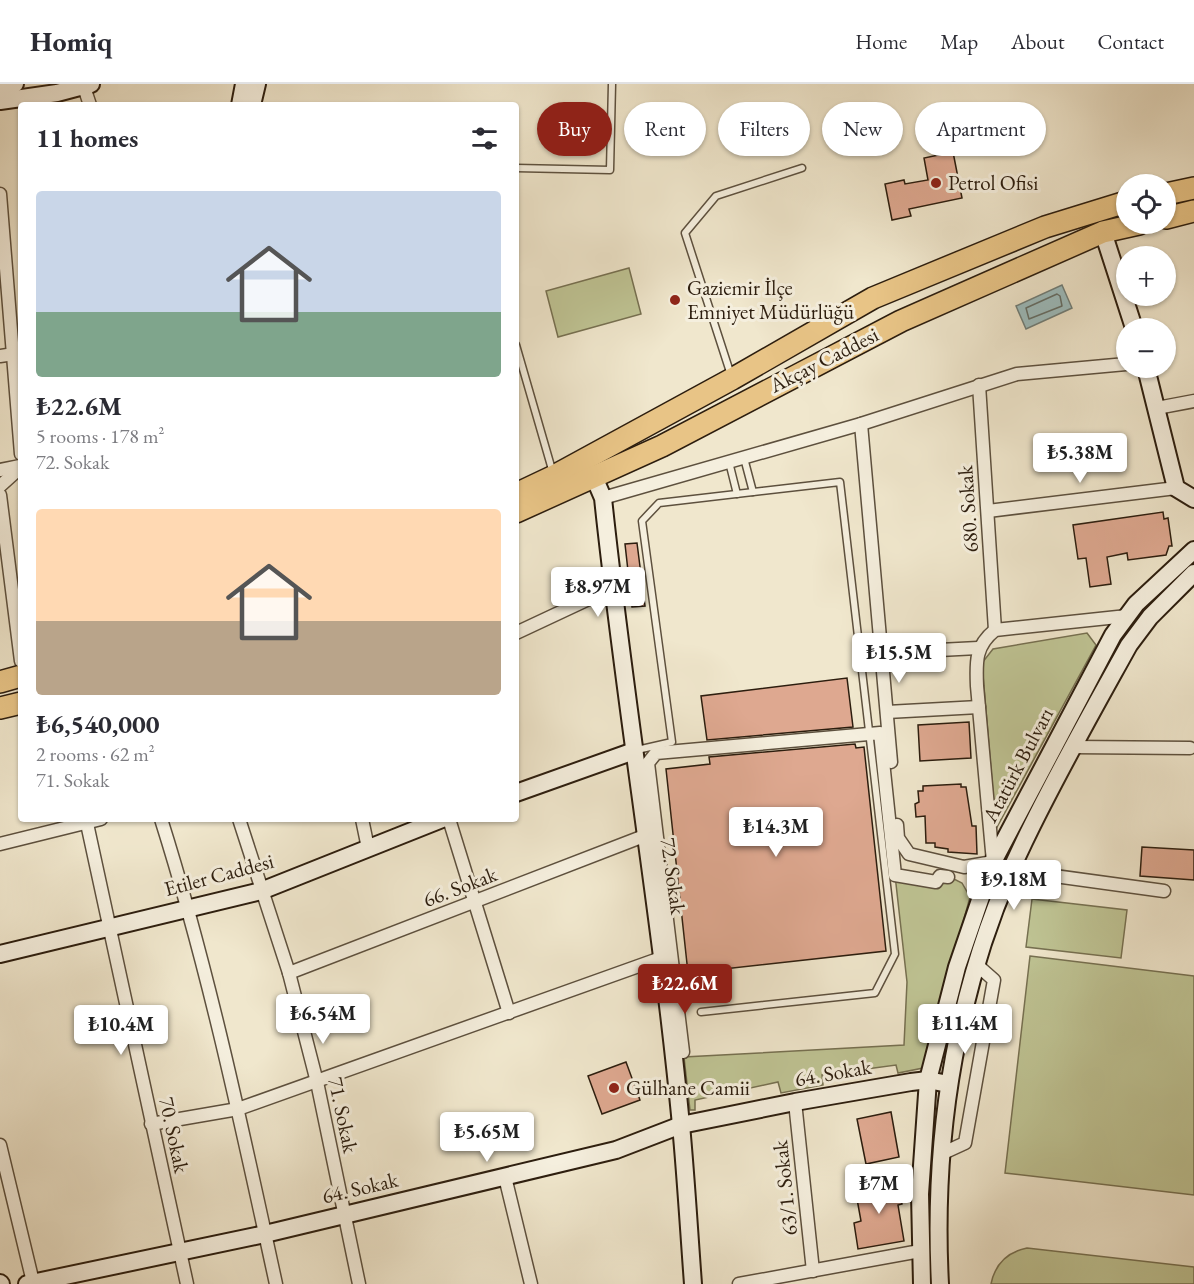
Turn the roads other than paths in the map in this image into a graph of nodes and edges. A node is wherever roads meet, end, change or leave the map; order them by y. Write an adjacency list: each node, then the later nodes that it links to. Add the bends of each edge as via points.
1 (15, 84): 7 (street)
2 (244, 84): 10 (street)
3 (257, 84): 11 (street)
4 (265, 84): 12 (street)
5 (612, 84): 13 (lane, via 610,170)
6 (87, 85): 8 (street); 9 (street)
7 (0, 86)
8 (0, 101)
9 (90, 102)
10 (241, 102)
11 (253, 102)
12 (262, 102)
13 (519, 168)
14 (802, 168): 29 (lane, via 716,196 685,233)
15 (1194, 188): 16 (highway)
16 (1176, 192)
17 (0, 194): 23 (street)
18 (1116, 205): 29 (highway, Akçay Caddesi, via 1045,227 873,298)
19 (1194, 211): 20 (highway)
20 (1176, 216)
21 (1116, 229): 22 (highway, Akçay Caddesi)
22 (1103, 232): 24 (street); 41 (highway, Akçay Caddesi, via 901,321 701,426)
23 (3, 258): 25 (street)
24 (1131, 318)
25 (11, 355): 33 (street)
26 (519, 355): 40 (lane)
27 (1116, 365): 30 (street, via 1017,374)
28 (1149, 378): 32 (street)
29 (732, 379): 40 (highway, Akçay Caddesi)
30 (979, 385): 34 (street); 51 (street, 680. Sokak)
31 (1194, 401): 32 (street)
32 (1157, 408): 43 (street)
33 (18, 424)
34 (861, 424): 35 (street); 61 (street)
35 (744, 457): 36 (street); 44 (lane)
36 (729, 462): 46 (lane); 48 (street)
37 (18, 467): 39 (street)
38 (18, 469): 42 (street)
39 (0, 470)
40 (554, 476): 45 (highway, Akçay Caddesi)
41 (594, 477): 48 (street, 72. Sokak); 50 (highway, Akçay Caddesi)
42 (0, 486)
43 (1176, 488): 49 (street); 51 (street)
44 (753, 492): 46 (lane); 68 (lane, via 840,482)
45 (519, 493)
46 (737, 494): 71 (lane, via 659,503 642,521 672,742)
47 (0, 495): 54 (street)
48 (603, 498): 55 (street, 72. Sokak)
49 (1194, 500)
50 (519, 511)
51 (988, 511): 57 (street, 680. Sokak)
52 (1194, 550): 56 (street, Atatürk Bulvarı)
53 (1194, 573): 69 (street, Atatürk Bulvarı, via 1150,617 1129,645)
54 (5, 582): 59 (street)
55 (612, 588): 58 (street); 71 (street, 72. Sokak)
56 (1127, 616): 57 (street); 83 (street, Atatürk Bulvarı, via 1113,635)
57 (995, 630): 60 (street)
58 (519, 632)
59 (18, 646)
60 (978, 648): 61 (street); 65 (street, via 975,661)
61 (881, 653): 67 (street)
62 (18, 677): 63 (highway)
63 (0, 682)
64 (18, 704): 66 (highway)
65 (979, 707): 67 (street); 83 (street)
66 (0, 708)
67 (887, 712): 83 (street, via 898,838 909,854 964,867)
68 (871, 734): 85 (street, via 880,733 895,875 936,882 940,876); 96 (lane, via 895,954 875,993); 97 (street, via 656,753 648,763)
69 (1073, 747): 70 (street); 84 (street, Atatürk Bulvarı)
70 (1190, 748)
71 (633, 751): 72 (street); 80 (street, 72. Sokak)
72 (519, 792)
73 (83, 822): 81 (street)
74 (87, 822): 90 (street, 70. Sokak)
75 (162, 822): 89 (street)
76 (240, 822): 86 (street, 71. Sokak)
77 (363, 822): 82 (street)
78 (434, 822): 82 (street, Etiler Caddesi)
79 (450, 822): 88 (street)
80 (644, 836): 88 (street, 66. Sokak); 92 (street, 72. Sokak)
81 (0, 844)
82 (368, 848): 86 (street, Etiler Caddesi)
83 (993, 862): 84 (street); 98 (street, Atatürk Bulvarı, via 954,978)
84 (1011, 870): 87 (street); 93 (street, Atatürk Bulvarı)
85 (948, 877)
86 (261, 891): 89 (street, Etiler Caddesi); 94 (street, 71. Sokak)
87 (1164, 891)
88 (475, 902): 94 (street, 66. Sokak); 95 (street)
89 (189, 908): 90 (street, Etiler Caddesi); 102 (street)
90 (108, 926): 91 (street, Etiler Caddesi); 103 (street, 70. Sokak)
91 (0, 954)
92 (661, 958): 95 (street); 104 (street, 72. Sokak)
93 (977, 965): 100 (street, Atatürk Bulvarı); 106 (street, via 994,980 965,1143)
94 (289, 973): 99 (street, 71. Sokak)
95 (509, 1012): 99 (street)
96 (700, 1012)
97 (683, 1052)
98 (928, 1080): 100 (street, 64. Sokak); 101 (street, 64. Sokak); 110 (street, Atatürk Bulvarı)
99 (317, 1082): 102 (street); 108 (street, 71. Sokak)
100 (948, 1084): 106 (street, Atatürk Bulvarı)
101 (795, 1102): 104 (street, 64. Sokak); 112 (street, 63/1. Sokak)
102 (238, 1109): 103 (street); 109 (street)
103 (151, 1124): 111 (street, 70. Sokak)
104 (681, 1125): 107 (street, 64. Sokak, via 616,1150); 119 (street, 72. Sokak)
105 (0, 1145): 113 (street)
106 (941, 1154): 122 (street, Atatürk Bulvarı)
107 (505, 1176): 108 (street, 64. Sokak); 118 (street)
108 (343, 1215): 109 (street, 64. Sokak); 117 (street, 71. Sokak)
109 (265, 1234): 111 (street, 64. Sokak); 116 (street)
110 (920, 1251): 112 (street); 121 (street, Atatürk Bulvarı)
111 (180, 1252): 113 (street, 64. Sokak); 115 (street, 70. Sokak)
112 (813, 1271): 114 (street)
113 (30, 1283)
114 (753, 1283): 120 (street)
115 (187, 1284)
116 (276, 1284)
117 (359, 1284)
118 (531, 1284)
119 (693, 1284)
120 (739, 1284)
121 (922, 1284)
122 (940, 1284)

